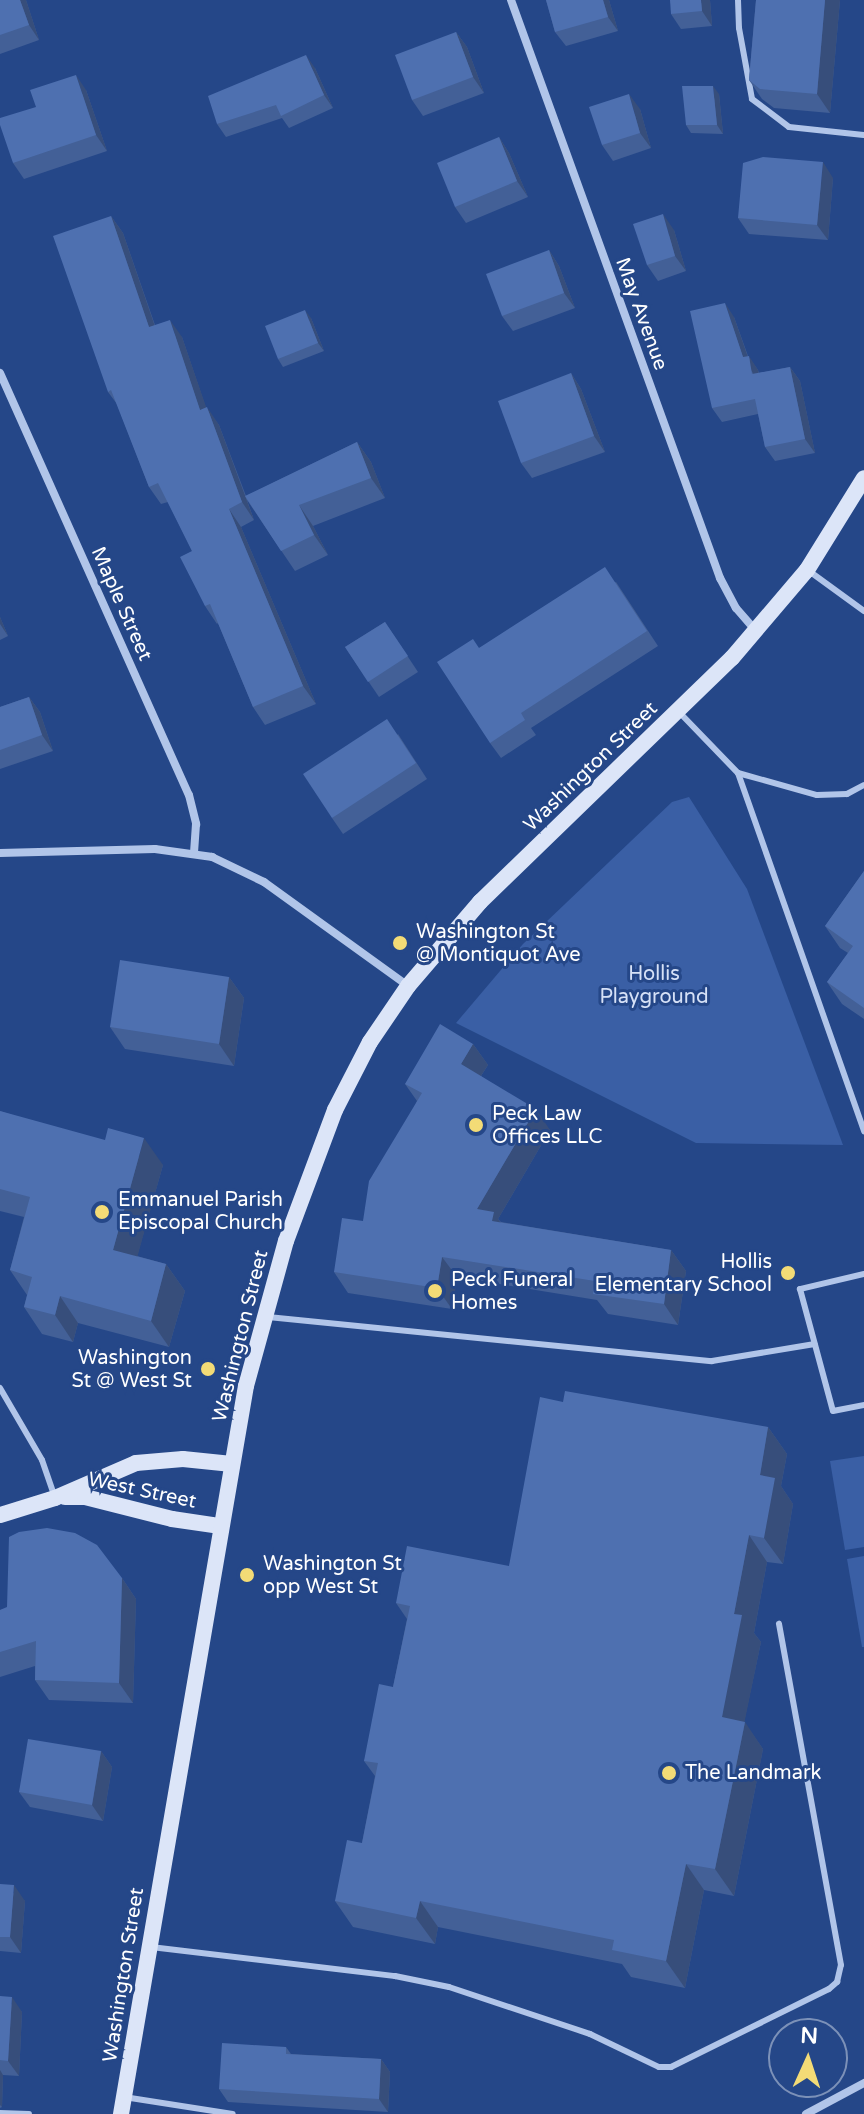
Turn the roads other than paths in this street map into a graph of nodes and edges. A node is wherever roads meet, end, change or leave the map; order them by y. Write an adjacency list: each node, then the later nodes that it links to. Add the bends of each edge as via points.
1 (511, 0): 8 (street, May Avenue, via 720,578)
2 (738, 0): 3 (lane, via 752,99 789,127)
3 (864, 135)
4 (0, 373): 12 (street, Maple Street, via 189,795 196,824)
5 (864, 478): 6 (main road, Washington Street)
6 (807, 570): 7 (lane); 8 (main road, Washington Street)
7 (864, 611)
8 (756, 631): 9 (main road, Washington Street)
9 (678, 712): 10 (lane); 14 (main road, Washington Street, via 480,902)
10 (738, 773): 11 (lane, via 817,795 847,794); 15 (lane)
11 (864, 785)
12 (194, 852): 13 (street); 14 (street, via 247,871)
13 (0, 853)
14 (408, 986): 17 (main road, Washington Street, via 370,1042 335,1110 302,1191)
15 (864, 1131)
16 (864, 1274): 18 (lane, via 800,1289)
17 (264, 1317): 18 (lane, via 712,1361); 21 (main road, Washington Street)
18 (815, 1344): 20 (lane, via 833,1411)
19 (0, 1388): 22 (lane, via 42,1460)
20 (864, 1405)
21 (232, 1464): 22 (main road, West Street, via 183,1459 136,1463); 24 (main road, Washington Street)
22 (55, 1498): 23 (main road, West Street); 24 (main road, West Street, via 85,1497)
23 (0, 1515)
24 (220, 1526): 26 (main road, Washington Street)
25 (779, 1624): 26 (lane, via 841,1965 837,1982 829,1989 671,2067 659,2067 590,2034 449,1987)
26 (148, 1947): 28 (main road, Washington Street)
27 (864, 2083): 33 (street)
28 (124, 2097): 31 (main road, Washington Street); 32 (lane)
29 (0, 2113): 30 (lane)
30 (29, 2114)
31 (121, 2114)
32 (233, 2114)
33 (806, 2114)

